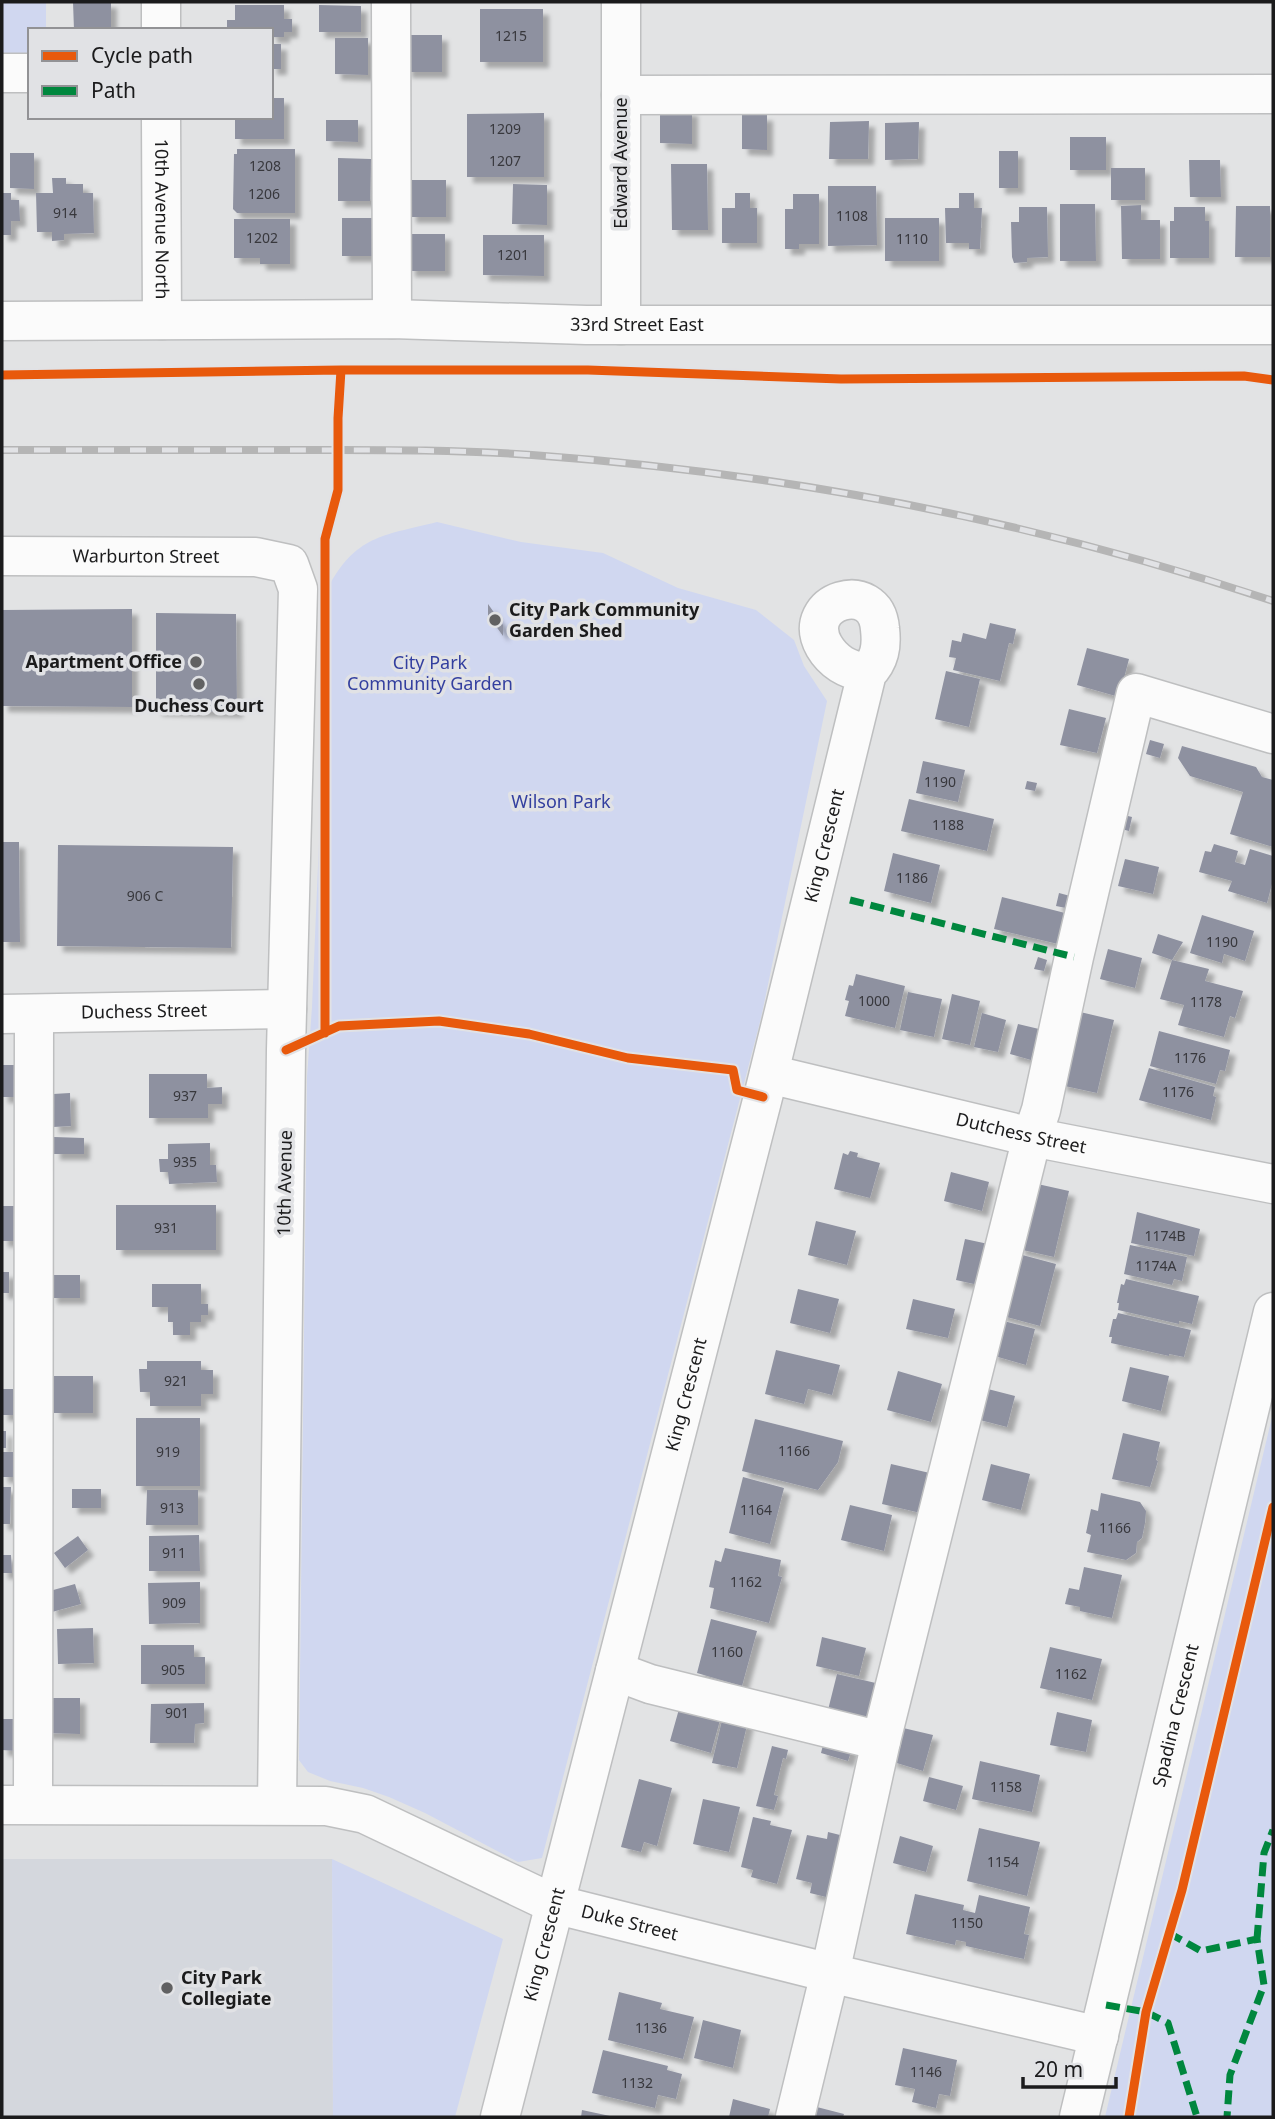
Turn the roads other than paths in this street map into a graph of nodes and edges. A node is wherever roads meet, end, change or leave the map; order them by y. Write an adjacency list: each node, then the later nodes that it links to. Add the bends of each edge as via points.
1 (161, 2): 4 (street)
2 (391, 2): 10 (street)
3 (621, 2): 8 (street, Edward Avenue)
4 (161, 28)
5 (28, 72): 6 (street)
6 (2, 73)
7 (1273, 94): 8 (street)
8 (621, 95): 13 (street, Edward Avenue)
9 (161, 119): 11 (street, 10th Avenue North)
10 (392, 319): 11 (street, 33rd Street East); 13 (street, 33rd Street East)
11 (162, 320): 12 (street, 33rd Street East)
12 (2, 321)
13 (621, 325): 14 (street, 33rd Street East)
14 (1273, 325)
15 (2, 556): 16 (street, Warburton Street, via 256,557)
16 (289, 564): 19 (street, 10th Avenue, via 298,589)
17 (867, 673): 21 (street, King Crescent)
18 (1273, 734): 22 (street, via 1136,693)
19 (287, 1009): 20 (street, Duchess Street); 28 (street, 10th Avenue)
20 (18, 1014): 27 (street)
21 (769, 1074): 22 (street, Dutchess Street); 25 (street, King Crescent)
22 (1032, 1138): 23 (street, Dutchess Street); 26 (street)
23 (1273, 1184)
24 (1273, 1312): 31 (street, Spadina Crescent)
25 (615, 1671): 26 (street, via 650,1684); 29 (street, King Crescent)
26 (881, 1741): 30 (street)
27 (17, 1804): 28 (street, Duke Street)
28 (277, 1805): 29 (street, Duke Street, via 326,1806 365,1814)
29 (554, 1904): 30 (street, Duke Street); 32 (street, King Crescent)
30 (830, 1973): 31 (street, Duke Street); 33 (street)
31 (1099, 2036): 34 (street, Spadina Crescent)
32 (500, 2117)
33 (794, 2117)
34 (1079, 2117)

